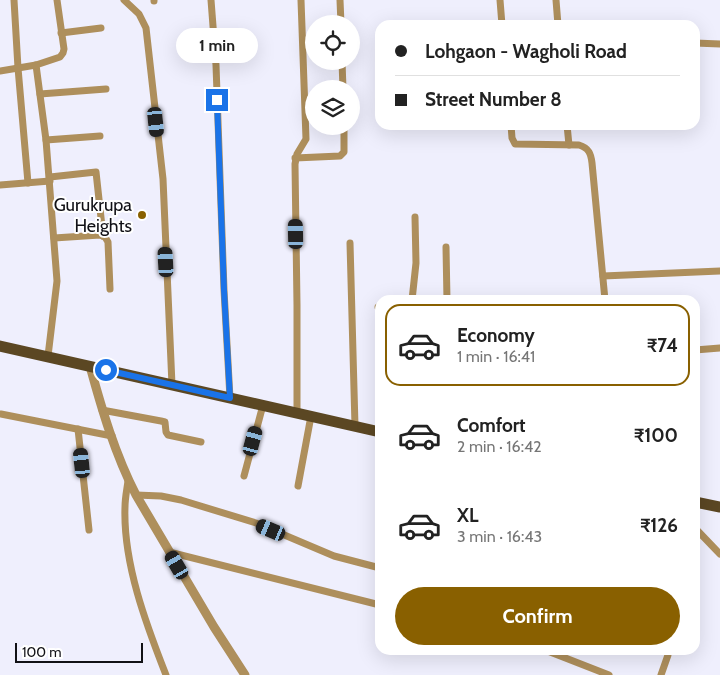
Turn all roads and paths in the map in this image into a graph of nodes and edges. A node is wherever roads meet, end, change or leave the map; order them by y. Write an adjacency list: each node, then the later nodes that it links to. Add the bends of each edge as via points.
1 (14, 0): 17 (street)
2 (57, 0): 13 (street)
3 (124, 0): 47 (street, via 139,14 146,28 162,179)
4 (211, 0): 48 (street)
5 (302, 0): 27 (street, via 306,139)
6 (340, 0): 9 (street)
7 (500, 0): 10 (street)
8 (556, 0): 11 (street)
9 (341, 15)
10 (502, 20)
11 (558, 20)
12 (101, 28): 13 (street)
13 (62, 32): 16 (street, via 64,49 60,57)
14 (700, 43): 15 (street)
15 (720, 44)
16 (36, 65): 17 (street); 20 (street)
17 (18, 68): 18 (street); 29 (street)
18 (0, 71)
19 (106, 89): 20 (street)
20 (40, 94): 25 (street)
21 (511, 130): 26 (street, via 515,144)
22 (568, 130): 26 (street)
23 (344, 135): 27 (street, via 344,152 340,156)
24 (100, 136): 25 (street)
25 (46, 140): 28 (street)
26 (569, 145): 37 (street, via 584,146 590,152)
27 (296, 158): 51 (street)
28 (50, 179): 29 (street); 32 (street, via 96,172); 33 (street)
29 (28, 183): 30 (street)
30 (0, 185)
31 (415, 217): 39 (street)
32 (103, 236): 33 (street); 38 (street, via 108,242)
33 (54, 238): 45 (street, via 57,281)
34 (350, 243): 54 (street)
35 (446, 247): 40 (street)
36 (720, 271): 37 (street)
37 (603, 276): 41 (street)
38 (110, 289)
39 (413, 295)
40 (447, 295)
41 (605, 295)
42 (0, 346): 45 (main road)
43 (720, 348): 44 (street)
44 (700, 350)
45 (48, 356): 46 (main road)
46 (90, 366): 47 (main road); 50 (street)
47 (172, 385): 48 (main road)
48 (230, 398): 49 (main road)
49 (263, 405): 51 (main road); 59 (street)
50 (102, 410): 57 (street); 58 (street, via 162,420 168,435)
51 (297, 413): 53 (main road)
52 (1, 414): 55 (street)
53 (311, 416): 54 (main road); 61 (street)
54 (355, 426): 56 (main road)
55 (78, 429): 57 (street); 65 (street)
56 (375, 431)
57 (112, 436): 60 (street)
58 (201, 442)
59 (244, 476)
60 (128, 480): 62 (street); 73 (street, via 125,506 130,566 144,617)
61 (298, 486)
62 (136, 496): 67 (street); 69 (street, via 181,500 256,524 334,556)
63 (700, 503): 64 (main road)
64 (720, 507)
65 (89, 530)
66 (700, 533): 68 (street)
67 (169, 552): 70 (street); 74 (street)
68 (720, 554)
69 (375, 567)
70 (375, 604)
71 (558, 655): 75 (street)
72 (668, 655): 76 (street)
73 (166, 675)
74 (244, 675)
75 (608, 675)
76 (662, 675)

